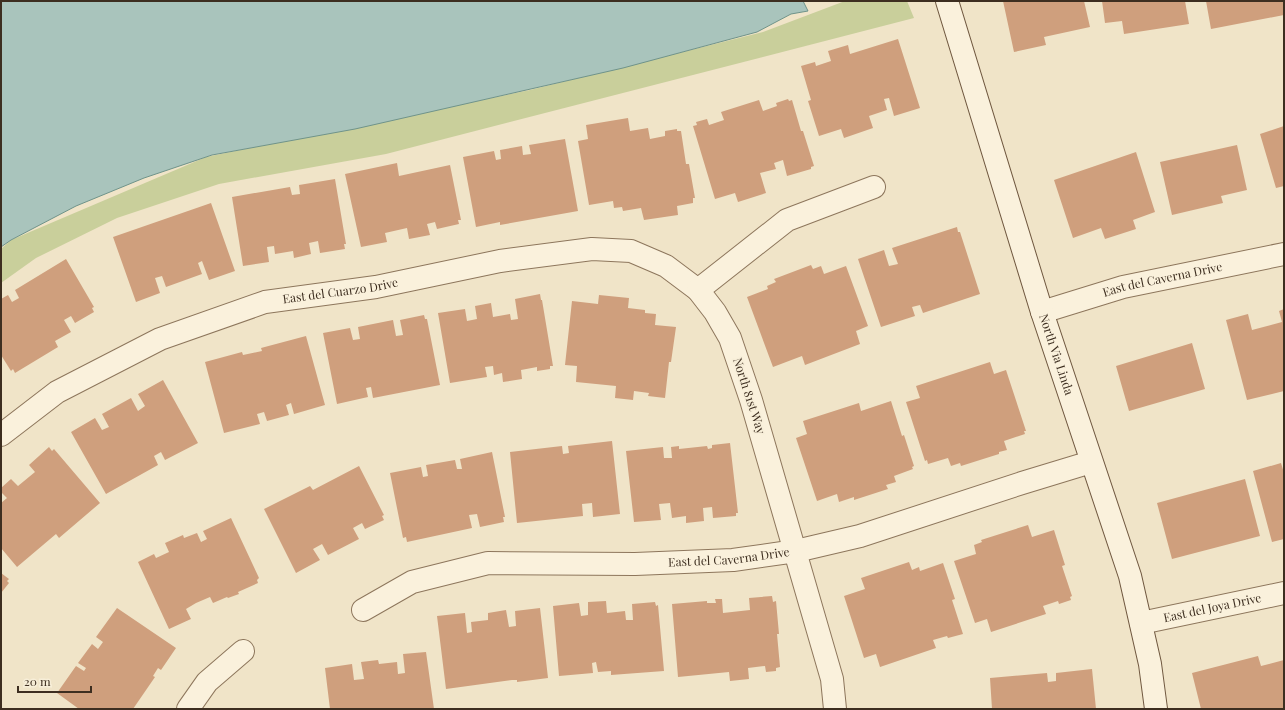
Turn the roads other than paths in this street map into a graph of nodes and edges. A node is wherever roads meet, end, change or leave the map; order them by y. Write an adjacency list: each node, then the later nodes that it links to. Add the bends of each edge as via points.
1 (947, 1): 5 (street, North Via Linda)
2 (874, 187): 4 (street, via 787,220)
3 (1284, 254): 5 (street, East del Caverna Drive, via 1123,287)
4 (698, 290): 6 (street, East del Cuarzo Drive, via 666,266 632,251 592,249 500,261 376,287 266,302 160,339 57,392); 8 (street, North 81st Way, via 730,338)
5 (1042, 312): 7 (street, North Via Linda)
6 (1, 435)
7 (1092, 462): 8 (street, East del Caverna Drive, via 860,536); 11 (street, North Via Linda, via 1130,576)
8 (796, 551): 10 (street, East del Caverna Drive, via 726,561 635,564 488,563 412,582); 14 (street, North 81st Way, via 832,679)
9 (1284, 593): 11 (street, East del Joya Drive)
10 (363, 610)
11 (1141, 623): 15 (street, North Via Linda)
12 (243, 651): 13 (street, via 207,682)
13 (188, 709)
14 (835, 709)
15 (1156, 709)

